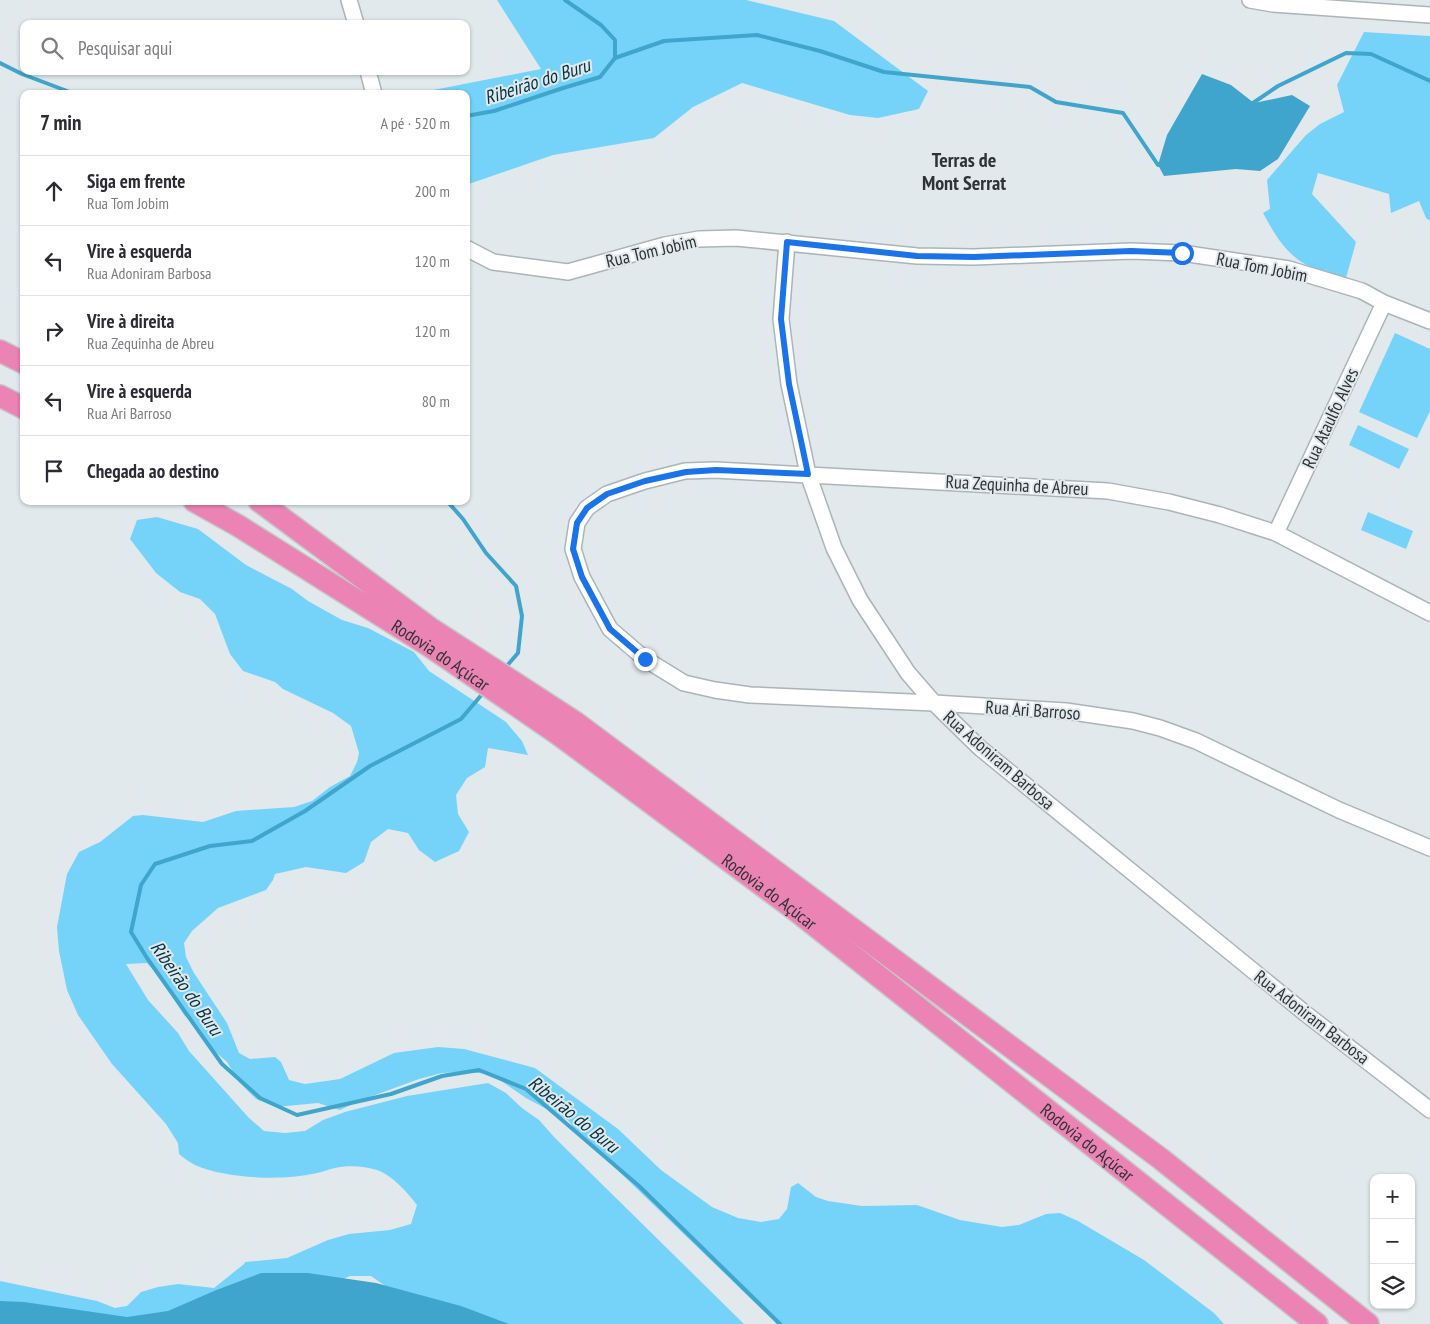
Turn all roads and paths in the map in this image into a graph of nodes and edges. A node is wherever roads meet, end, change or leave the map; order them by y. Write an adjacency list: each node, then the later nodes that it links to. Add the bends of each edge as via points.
1 (349, 0): 4 (street)
2 (1250, 0): 3 (street)
3 (1430, 15)
4 (355, 20)
5 (369, 75): 6 (street)
6 (373, 90)
7 (787, 242): 8 (street, Rua Tom Jobim, via 699,239 664,245 568,272 493,262); 9 (street, Rua Tom Jobim, via 917,256 1131,251 1182,253 1289,268 1362,291); 15 (street, Rua Adoniram Barbosa, via 781,319 789,384)
8 (470, 250)
9 (1384, 303): 10 (street, Rua Tom Jobim); 19 (street, Rua Ataulfo Alves)
10 (1430, 321)
11 (0, 351): 12 (highway)
12 (20, 361)
13 (0, 396): 14 (highway)
14 (20, 406)
15 (808, 474): 18 (street, Rua Zequinha de Abreu, via 686,472 607,494); 19 (street, Rua Zequinha de Abreu, via 1108,491 1169,502); 22 (street, Rua Adoniram Barbosa, via 834,548 860,600 908,673)
16 (201, 505): 21 (highway, Rodovia do Açúcar)
17 (264, 505): 21 (highway, Rodovia do Açúcar)
18 (587, 508): 22 (street, Rua Ari Barroso, via 577,523 573,549 597,607 610,629 645,659 684,683 750,695)
19 (1276, 533): 20 (street, Rua Zequinha de Abreu)
20 (1430, 613)
21 (429, 636): 25 (highway, Rodovia do Açúcar, via 794,909); 26 (highway, Rodovia do Açúcar, via 575,722 1161,1159)
22 (934, 703): 23 (street, Rua Ari Barroso, via 1098,715 1160,728 1196,741 1339,810); 24 (street, Rua Adoniram Barbosa, via 980,748 1306,1014)
23 (1430, 848)
24 (1430, 1110)
25 (1317, 1324)
26 (1368, 1324)

